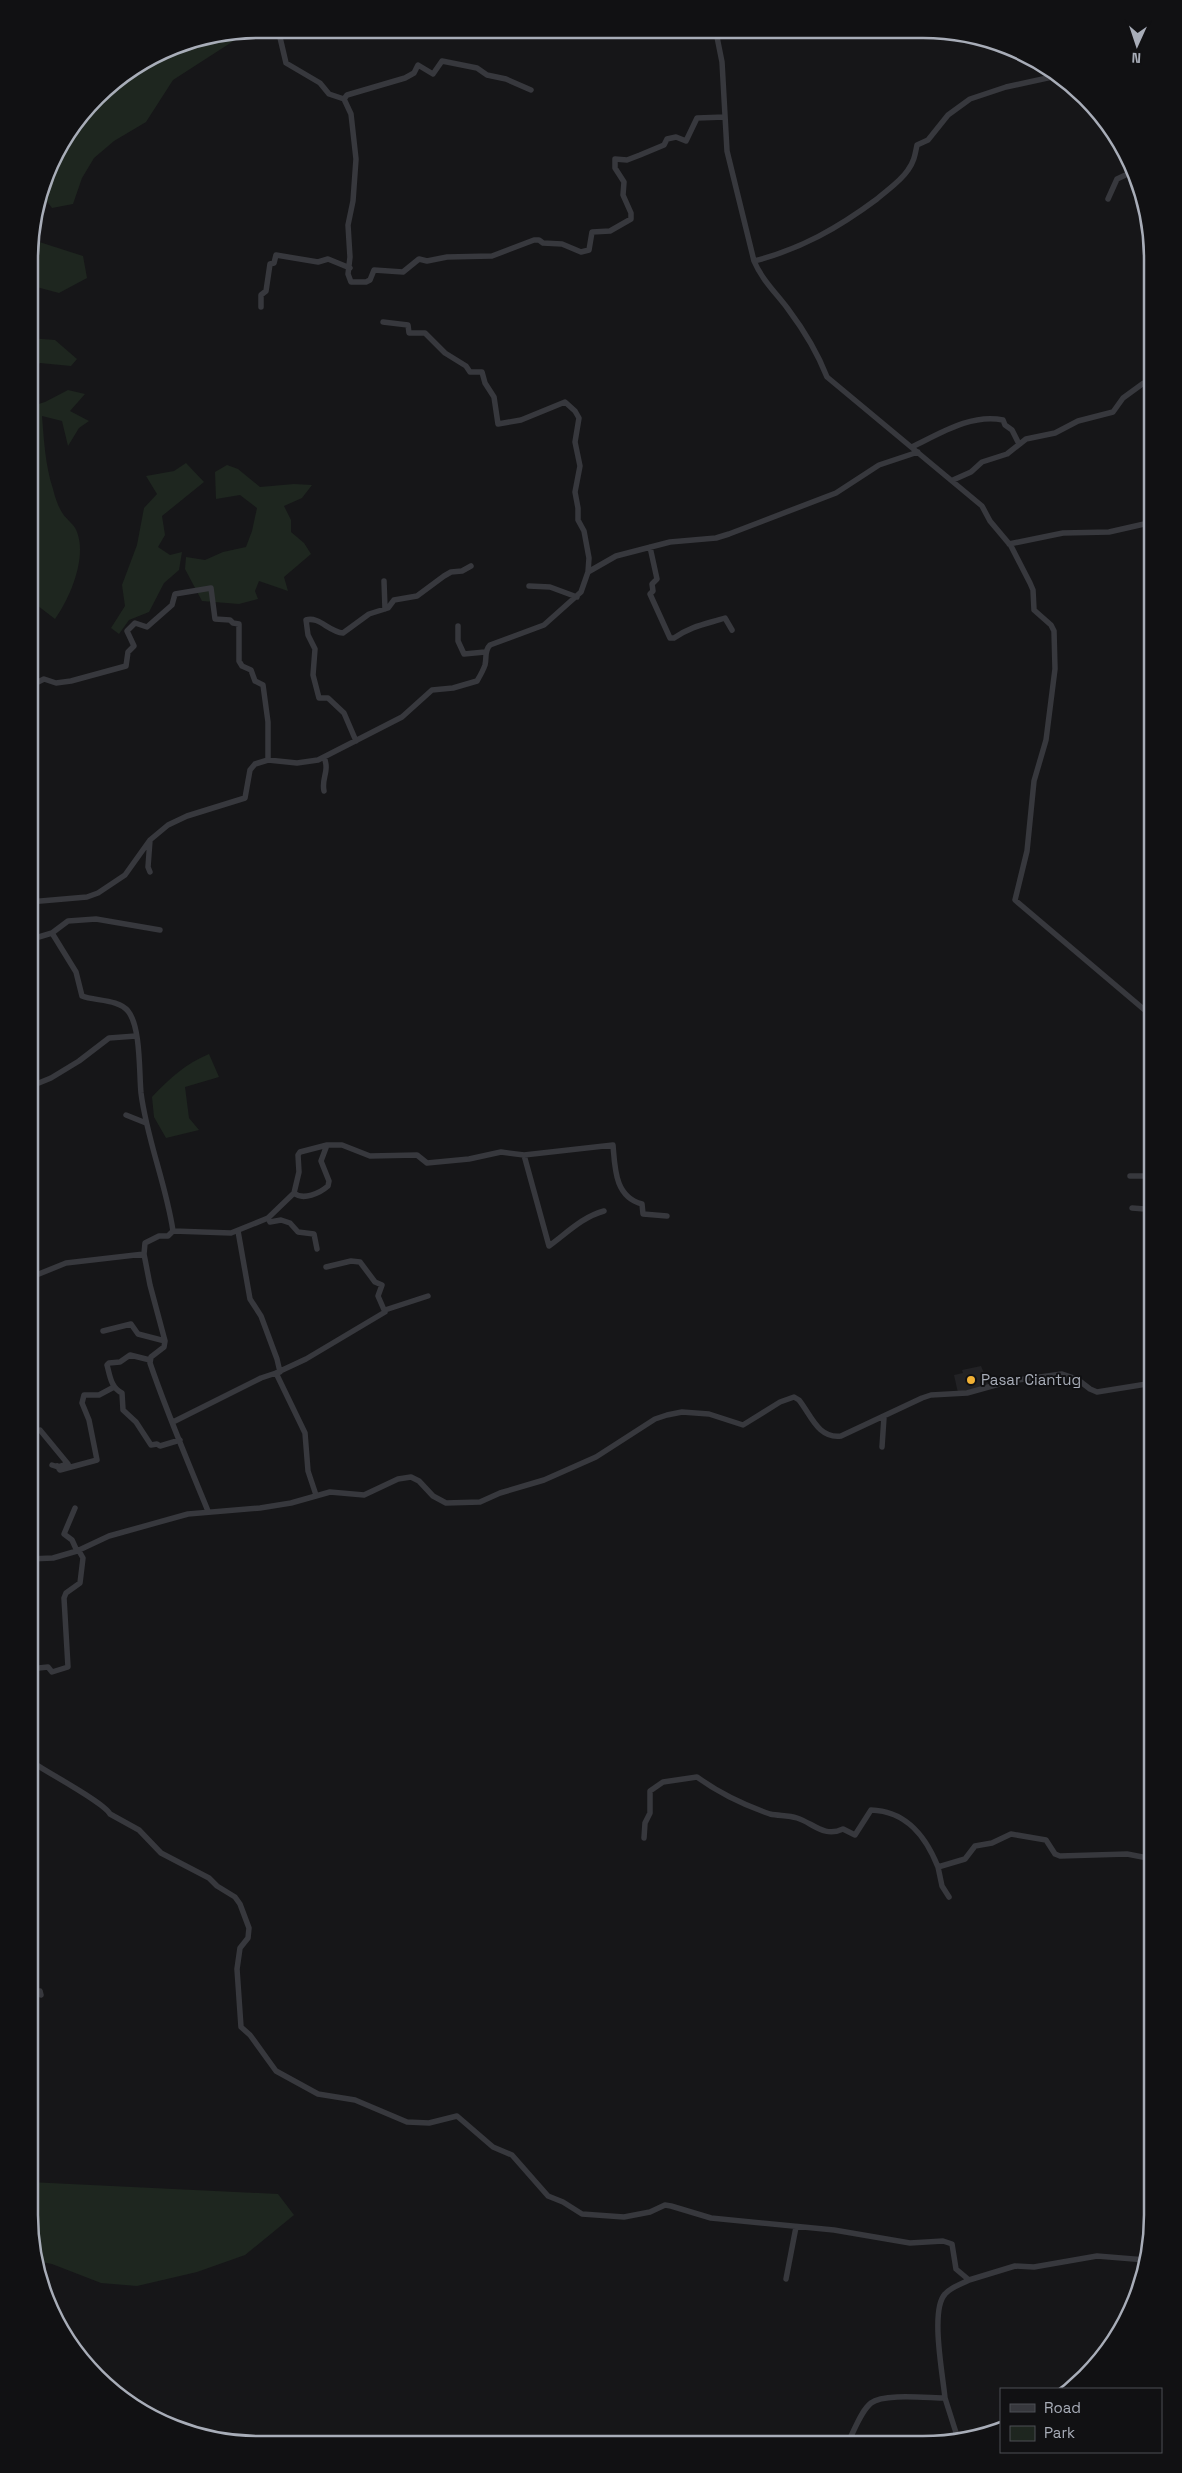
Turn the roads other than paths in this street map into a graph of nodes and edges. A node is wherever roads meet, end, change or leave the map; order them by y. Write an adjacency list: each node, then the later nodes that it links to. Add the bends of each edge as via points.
1 (280, 38): 5 (street, via 286,63 320,83 329,94)
2 (717, 38): 6 (street)
3 (1050, 78): 9 (street, via 978,96 956,107 928,139 917,146 915,159 901,178 861,210 821,236 786,253)
4 (531, 90): 5 (street, via 506,79 486,75 477,68 442,61 433,74 418,65 414,73 405,78 347,95)
5 (344, 99): 10 (street, via 350,114 356,159 348,225)
6 (725, 116): 9 (street, via 727,151); 10 (street, via 698,118 686,141 676,137 667,139 664,145 628,160 615,159 615,168 624,182 623,195 631,219 610,231 592,232 589,250 581,252 562,244 543,244 534,240 492,256 419,259 403,272 374,270 366,282 351,282 348,276)
7 (1128, 174): 8 (street, via 1117,179)
8 (1108, 199)
9 (754, 261): 15 (street, via 760,274 793,316 827,378)
10 (350, 268): 11 (street, via 328,259 318,262 276,255 274,263 270,264 266,290 261,295)
11 (262, 307)
12 (382, 322): 22 (street, via 408,325 409,333 425,333 470,372 482,372 494,398 498,424 521,420 565,402 575,411 579,418 575,442 580,466 574,492 578,520 584,531)
13 (1144, 384): 14 (street, via 1108,414 1078,421 1062,431 1026,439)
14 (1019, 444): 15 (street, via 1003,420 983,419 957,426); 17 (street, via 1007,454 982,462 971,472)
15 (912, 447): 16 (street)
16 (918, 452): 17 (street); 20 (street, via 879,465 836,493 729,534)
17 (953, 480): 19 (street, via 982,506)
18 (1144, 524): 19 (street, via 1109,532 1063,533)
19 (1009, 544): 41 (street, via 1033,590 1034,610 1051,625 1055,638 1046,740 1034,781 1015,900)
20 (650, 547): 22 (street, via 616,556); 28 (street, via 658,579 652,584 650,594 670,638 699,624 725,618)
21 (471, 566): 26 (street, via 444,576 417,596 394,600)
22 (588, 572): 25 (street)
23 (384, 581): 26 (street)
24 (529, 586): 25 (street, via 550,587)
25 (577, 597): 29 (street, via 544,625 490,645)
26 (385, 609): 31 (street, via 369,614 343,633 316,620 306,620 308,635 315,649 314,675 319,698 328,698 344,713)
27 (458, 626): 29 (street, via 458,641 464,654)
28 (732, 630)
29 (485, 652): 31 (street, via 486,662 477,681 432,690 402,717)
30 (38, 682): 33 (street, via 44,679 56,683 71,682 126,666 128,652 134,646 128,628 136,623 147,627 172,605 175,594 211,588 215,618 238,624 239,661 251,670 254,682 263,685 268,722)
31 (356, 741): 32 (street)
32 (324, 757): 33 (street, via 309,762); 34 (street, via 328,769)
33 (268, 760): 35 (street, via 255,764 250,770 245,798 187,816 168,825)
34 (324, 791)
35 (150, 840): 36 (street); 37 (street, via 125,875 98,893)
36 (150, 872)
37 (38, 901)
38 (160, 930): 39 (street, via 96,919 68,921)
39 (52, 933): 40 (street); 42 (street, via 76,972 82,996 123,1006 130,1013)
40 (38, 936)
41 (1144, 1009)
42 (136, 1036): 43 (street, via 109,1038 79,1061); 45 (street)
43 (38, 1083)
44 (126, 1114): 45 (street)
45 (146, 1123): 56 (street)
46 (327, 1145): 47 (street, via 342,1146 370,1156 417,1155 428,1163 501,1152); 50 (street, via 298,1155 299,1172); 50 (street, via 321,1161 328,1186 306,1196)
47 (524, 1155): 53 (street, via 549,1246 582,1220); 54 (street, via 613,1145 615,1170 622,1192 632,1201 642,1204 644,1214)
48 (1130, 1176): 49 (street)
49 (1144, 1176)
50 (294, 1193): 55 (street)
51 (1132, 1208): 52 (street)
52 (1144, 1209)
53 (604, 1211)
54 (667, 1216)
55 (268, 1218): 57 (street); 58 (street, via 270,1222 281,1220 290,1223 298,1232 314,1234)
56 (173, 1231): 57 (street, via 212,1234); 59 (street, via 168,1236 159,1236 145,1243)
57 (238, 1231): 67 (street, via 250,1299 261,1316 277,1358)
58 (317, 1249)
59 (144, 1254): 61 (street, via 66,1263); 65 (street)
60 (326, 1267): 63 (street, via 360,1262 375,1282 382,1285 378,1296)
61 (38, 1274)
62 (428, 1296): 63 (street)
63 (385, 1310): 67 (street, via 382,1315)
64 (103, 1331): 65 (street, via 131,1324 138,1334)
65 (165, 1341): 66 (street, via 164,1347)
66 (150, 1360): 69 (street, via 130,1355 120,1362 109,1363); 71 (street)
67 (278, 1372): 71 (street); 75 (street, via 305,1432 308,1471)
68 (1144, 1384): 70 (street, via 1097,1392 1072,1376 1052,1374 967,1393 932,1395)
69 (114, 1387): 72 (street, via 99,1395 84,1395 82,1403 97,1460 60,1470 55,1466 68,1463); 73 (street, via 122,1393 123,1410 136,1422 150,1445 160,1446)
70 (884, 1417): 74 (street); 75 (street, via 833,1437 823,1433 794,1397 743,1425 726,1418 682,1412 655,1419 596,1457 544,1480 480,1502 446,1503 411,1477 398,1478 364,1495 330,1492)
71 (173, 1422): 73 (street)
72 (38, 1431)
73 (180, 1440): 77 (street)
74 (882, 1447)
75 (316, 1495): 77 (street, via 260,1508)
76 (75, 1508): 78 (street, via 64,1534)
77 (208, 1512): 78 (street, via 188,1514 109,1536)
78 (78, 1551): 79 (street); 80 (street, via 83,1558 80,1583 64,1598 68,1667 56,1673 48,1667)
79 (38, 1559)
80 (38, 1668)
81 (38, 1766): 88 (street, via 139,1830 161,1853 203,1874 235,1897 244,1910 249,1928 248,1938 240,1948 237,1969 241,2026 276,2071 318,2094 355,2100 407,2122 429,2123 457,2116 493,2148 512,2155 548,2196 582,2214 624,2217 650,2212 665,2205 711,2218)
82 (644, 1838): 84 (street, via 650,1813 650,1791 663,1782 698,1777 729,1797 772,1814 798,1818 813,1828 836,1833 843,1830 855,1835 871,1810 892,1813 925,1839)
83 (1144, 1857): 84 (street, via 1127,1854 1060,1856 1046,1840 1011,1834 992,1844 975,1846 965,1859)
84 (938, 1867): 85 (street, via 942,1886)
85 (949, 1897)
86 (38, 1992): 87 (street)
87 (41, 1995)
88 (796, 2227): 90 (street); 91 (street, via 910,2243 950,2242 956,2269)
89 (1139, 2259): 91 (street, via 1097,2256 1034,2267 1015,2266)
90 (786, 2279)
91 (969, 2280): 92 (street, via 944,2294 941,2303 938,2324)
92 (945, 2398): 93 (street); 94 (street, via 877,2399 865,2410)
93 (956, 2433)
94 (851, 2436)

